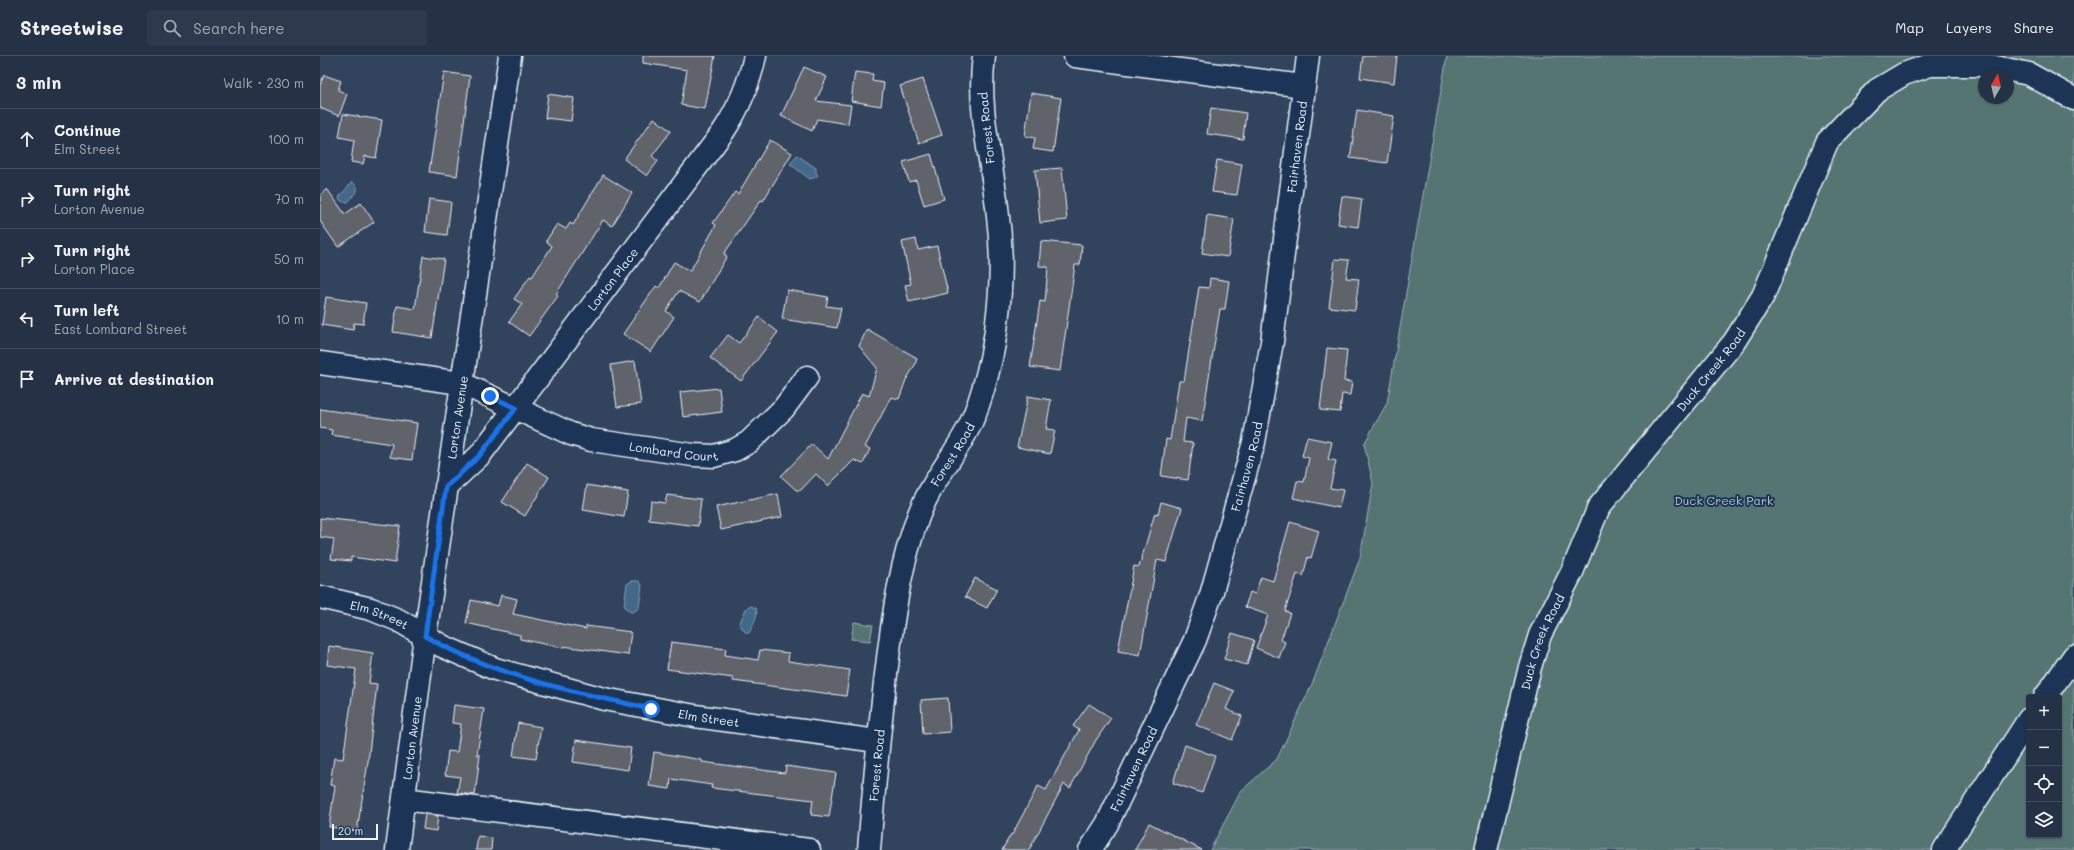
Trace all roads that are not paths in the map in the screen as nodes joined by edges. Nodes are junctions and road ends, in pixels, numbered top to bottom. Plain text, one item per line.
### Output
1 (510, 56) edge
2 (755, 56) edge
3 (984, 56) edge
4 (1075, 56) edge
5 (1308, 56) edge
6 (1303, 86) junction
7 (2074, 99) edge
8 (320, 363) edge
9 (807, 377) dead end
10 (461, 383) junction
11 (516, 408) junction
12 (446, 487) junction
13 (320, 597) edge
14 (425, 636) junction
15 (2074, 656) edge
16 (2047, 694) edge
17 (2026, 724) edge
18 (877, 741) junction
19 (404, 799) junction
20 (398, 850) edge
21 (809, 850) edge
22 (869, 850) edge
23 (1090, 850) edge
24 (1486, 850) edge
25 (1944, 850) edge

1 - 10 street, Lorton Avenue
2 - 11 street, Lorton Place
3 - 18 street, Forest Road
4 - 6 street
5 - 6 street, Fairhaven Road
6 - 23 street, Fairhaven Road
7 - 24 street, Duck Creek Road
8 - 10 street, Lombard Court
9 - 11 street, Lombard Court
10 - 11 street, Lombard Court
10 - 12 street, Lorton Avenue
11 - 12 street, Lorton Place
12 - 14 street, Lorton Avenue
13 - 14 street, Elm Street
14 - 18 street, Elm Street
14 - 19 street, Lorton Avenue
15 - 16 street
17 - 25 street
18 - 22 street, Forest Road
19 - 20 street, Lorton Avenue
19 - 21 street

